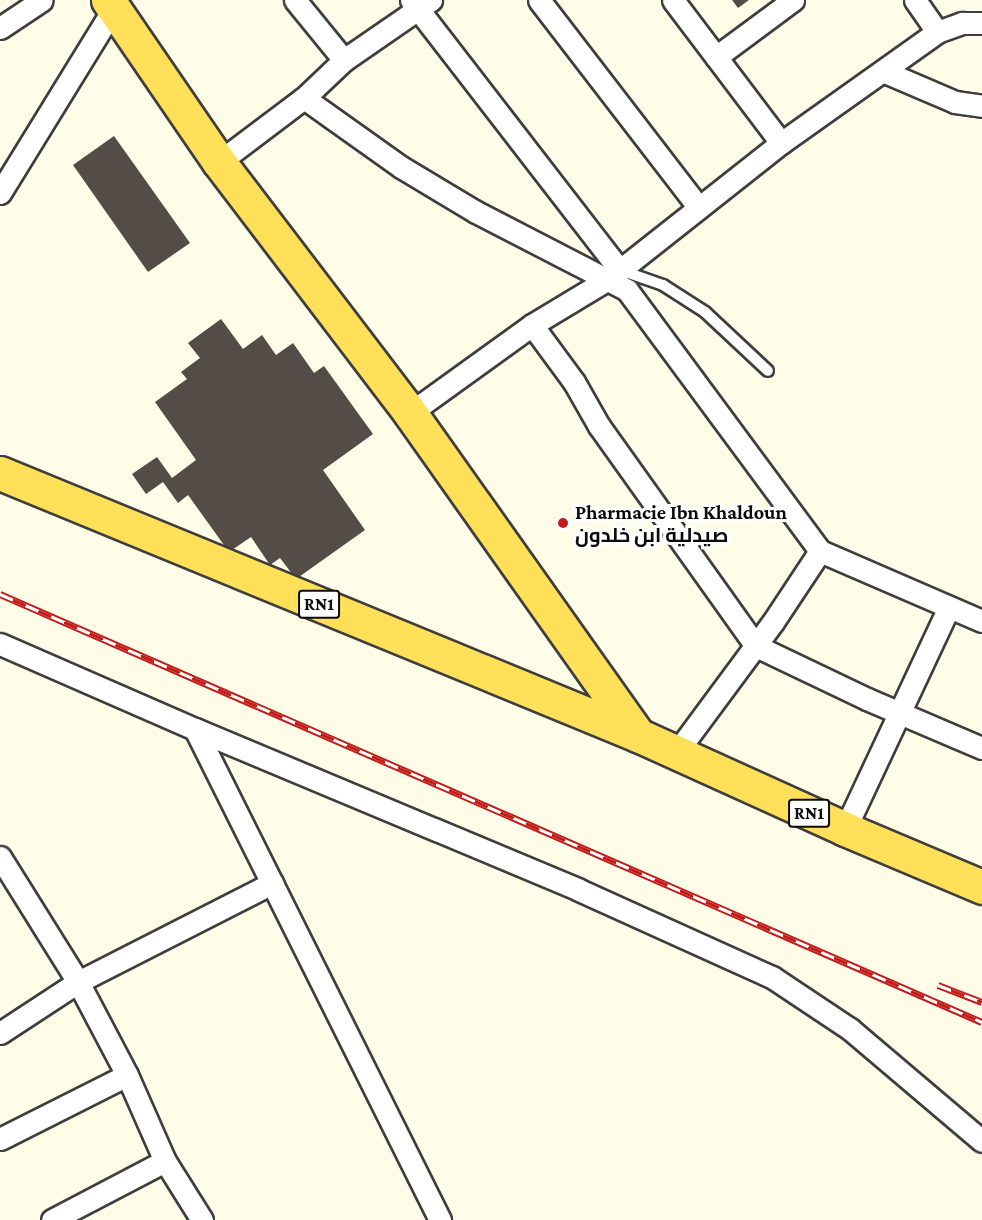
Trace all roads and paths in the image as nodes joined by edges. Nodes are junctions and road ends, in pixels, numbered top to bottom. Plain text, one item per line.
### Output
1 (42, 0) edge
2 (295, 0) edge
3 (538, 0) edge
4 (673, 0) edge
5 (793, 0) edge
6 (915, 0) edge
7 (421, 3) edge
8 (111, 4) edge
9 (982, 23) edge
10 (0, 28) edge
11 (937, 32) junction
12 (716, 57) junction
13 (344, 60) junction
14 (885, 72) junction
15 (304, 98) junction
16 (982, 106) edge
17 (781, 144) junction
18 (219, 162) junction
19 (0, 193) edge
20 (699, 208) junction
21 (615, 274) junction
22 (532, 325) junction
23 (768, 371) dead end
24 (410, 413) junction
25 (0, 473) edge
26 (820, 551) junction
27 (949, 607) junction
28 (982, 621) edge
29 (0, 644) edge
30 (756, 646) junction
31 (898, 712) junction
32 (195, 729) junction
33 (638, 735) junction
34 (982, 748) edge
35 (676, 753) junction
36 (845, 830) junction
37 (0, 857) edge
38 (272, 883) junction
39 (982, 887) edge
40 (78, 982) junction
41 (0, 1033) edge
42 (127, 1075) junction
43 (0, 1139) edge
44 (982, 1141) edge
45 (165, 1161) junction
46 (52, 1220) edge
47 (202, 1220) edge
48 (441, 1220) edge

1 - 10 street
2 - 13 street
3 - 20 street
4 - 12 street
5 - 12 street
6 - 11 street
7 - 13 street
7 - 21 street
8 - 18 main road
8 - 19 street
9 - 11 street
11 - 14 street
12 - 17 street
13 - 15 street
14 - 16 street
14 - 17 street
15 - 18 street
15 - 21 street
17 - 20 street
18 - 24 main road
20 - 21 street
21 - 22 street
21 - 23 lane
21 - 26 street
22 - 24 street
22 - 30 street
24 - 33 main road
25 - 33 main road, RN1
26 - 27 street
26 - 30 street
27 - 28 street
27 - 31 street
29 - 32 street
30 - 31 street
30 - 35 street
31 - 34 street
31 - 36 street
32 - 38 street
32 - 44 street
33 - 35 main road, RN1
35 - 36 main road, RN1
36 - 39 main road, RN1
37 - 40 street
38 - 40 street
38 - 48 street
40 - 41 street
40 - 42 street
42 - 43 street
42 - 45 street
45 - 46 street
45 - 47 street

